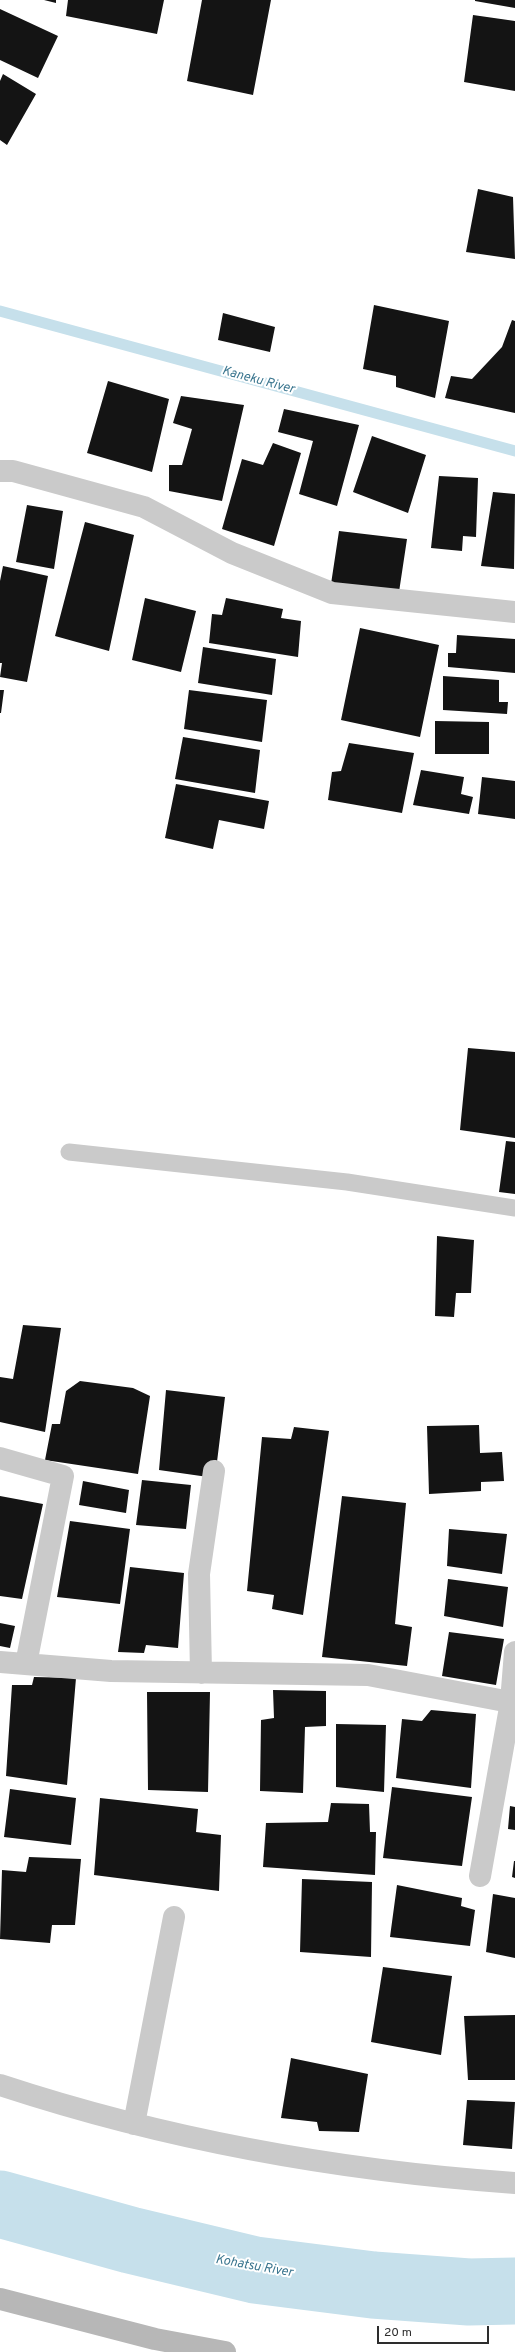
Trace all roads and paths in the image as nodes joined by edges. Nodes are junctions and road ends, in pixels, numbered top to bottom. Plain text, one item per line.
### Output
1 (0, 471) edge
2 (515, 612) edge
3 (69, 1152) dead end
4 (515, 1208) edge
5 (0, 1458) edge
6 (214, 1471) dead end
7 (515, 1652) edge
8 (0, 1662) edge
9 (26, 1664) junction
10 (201, 1673) junction
11 (513, 1702) edge
12 (480, 1876) dead end
13 (174, 1917) dead end
14 (0, 2085) edge
15 (134, 2124) junction
16 (515, 2183) edge
17 (0, 2300) edge
18 (225, 2352) edge

1 - 2 street
3 - 4 lane
5 - 9 street
6 - 10 street
7 - 11 street
8 - 9 street
9 - 10 street
10 - 11 street
11 - 12 street
13 - 15 street
14 - 15 street
15 - 16 street
17 - 18 street

